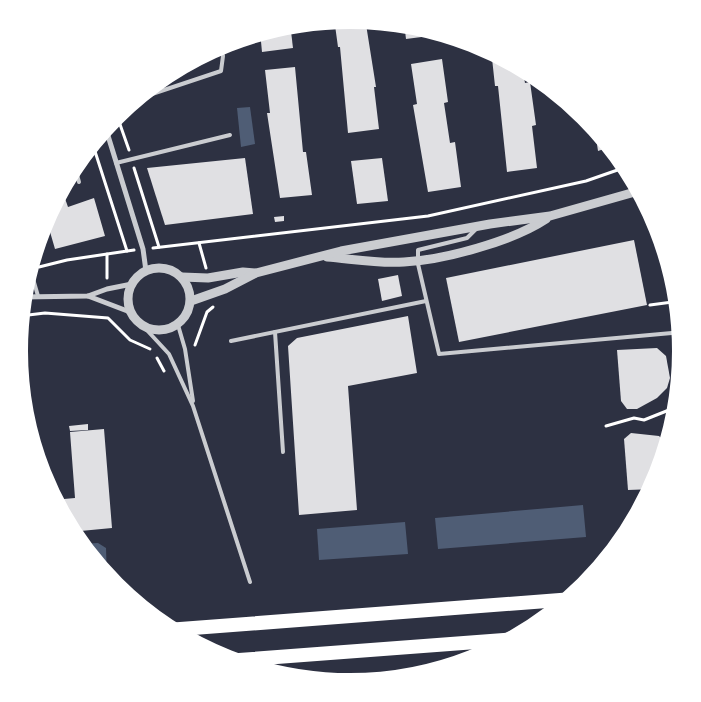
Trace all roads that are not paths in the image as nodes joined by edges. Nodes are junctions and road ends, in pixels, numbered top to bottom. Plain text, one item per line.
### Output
1 (222, 52) edge
2 (150, 95) edge
3 (107, 134) edge
4 (230, 135) dead end
5 (116, 163) junction
6 (77, 175) edge
7 (79, 182) dead end
8 (634, 192) edge
9 (550, 216) junction
10 (478, 227) junction
11 (320, 257) junction
12 (418, 260) junction
13 (146, 270) junction
14 (256, 273) junction
15 (182, 277) junction
16 (33, 278) edge
17 (132, 284) junction
18 (38, 296) junction
19 (88, 296) junction
20 (30, 297) edge
21 (191, 301) junction
22 (426, 302) junction
23 (130, 312) junction
24 (178, 325) junction
25 (144, 327) junction
26 (275, 332) junction
27 (675, 333) edge
28 (231, 341) dead end
29 (194, 406) junction
30 (284, 452) dead end
31 (250, 582) dead end
32 (561, 599) edge
33 (181, 629) edge
34 (499, 640) edge
35 (245, 659) edge

1 - 2 lane
3 - 5 street
4 - 5 lane
5 - 13 street
6 - 7 lane
8 - 9 street
9 - 10 street
9 - 12 street
10 - 11 street
10 - 12 lane
11 - 12 street
11 - 14 street
12 - 22 lane
13 - 15 street
13 - 17 street
14 - 15 street
14 - 21 street
15 - 21 street
16 - 18 lane
17 - 19 street
17 - 23 street
18 - 19 street
18 - 20 street
19 - 23 street
21 - 24 street
22 - 26 lane
22 - 27 lane
23 - 25 street
24 - 25 street
24 - 29 lane
25 - 29 lane
26 - 28 lane
26 - 30 lane
29 - 31 lane
32 - 33 highway
34 - 35 highway

